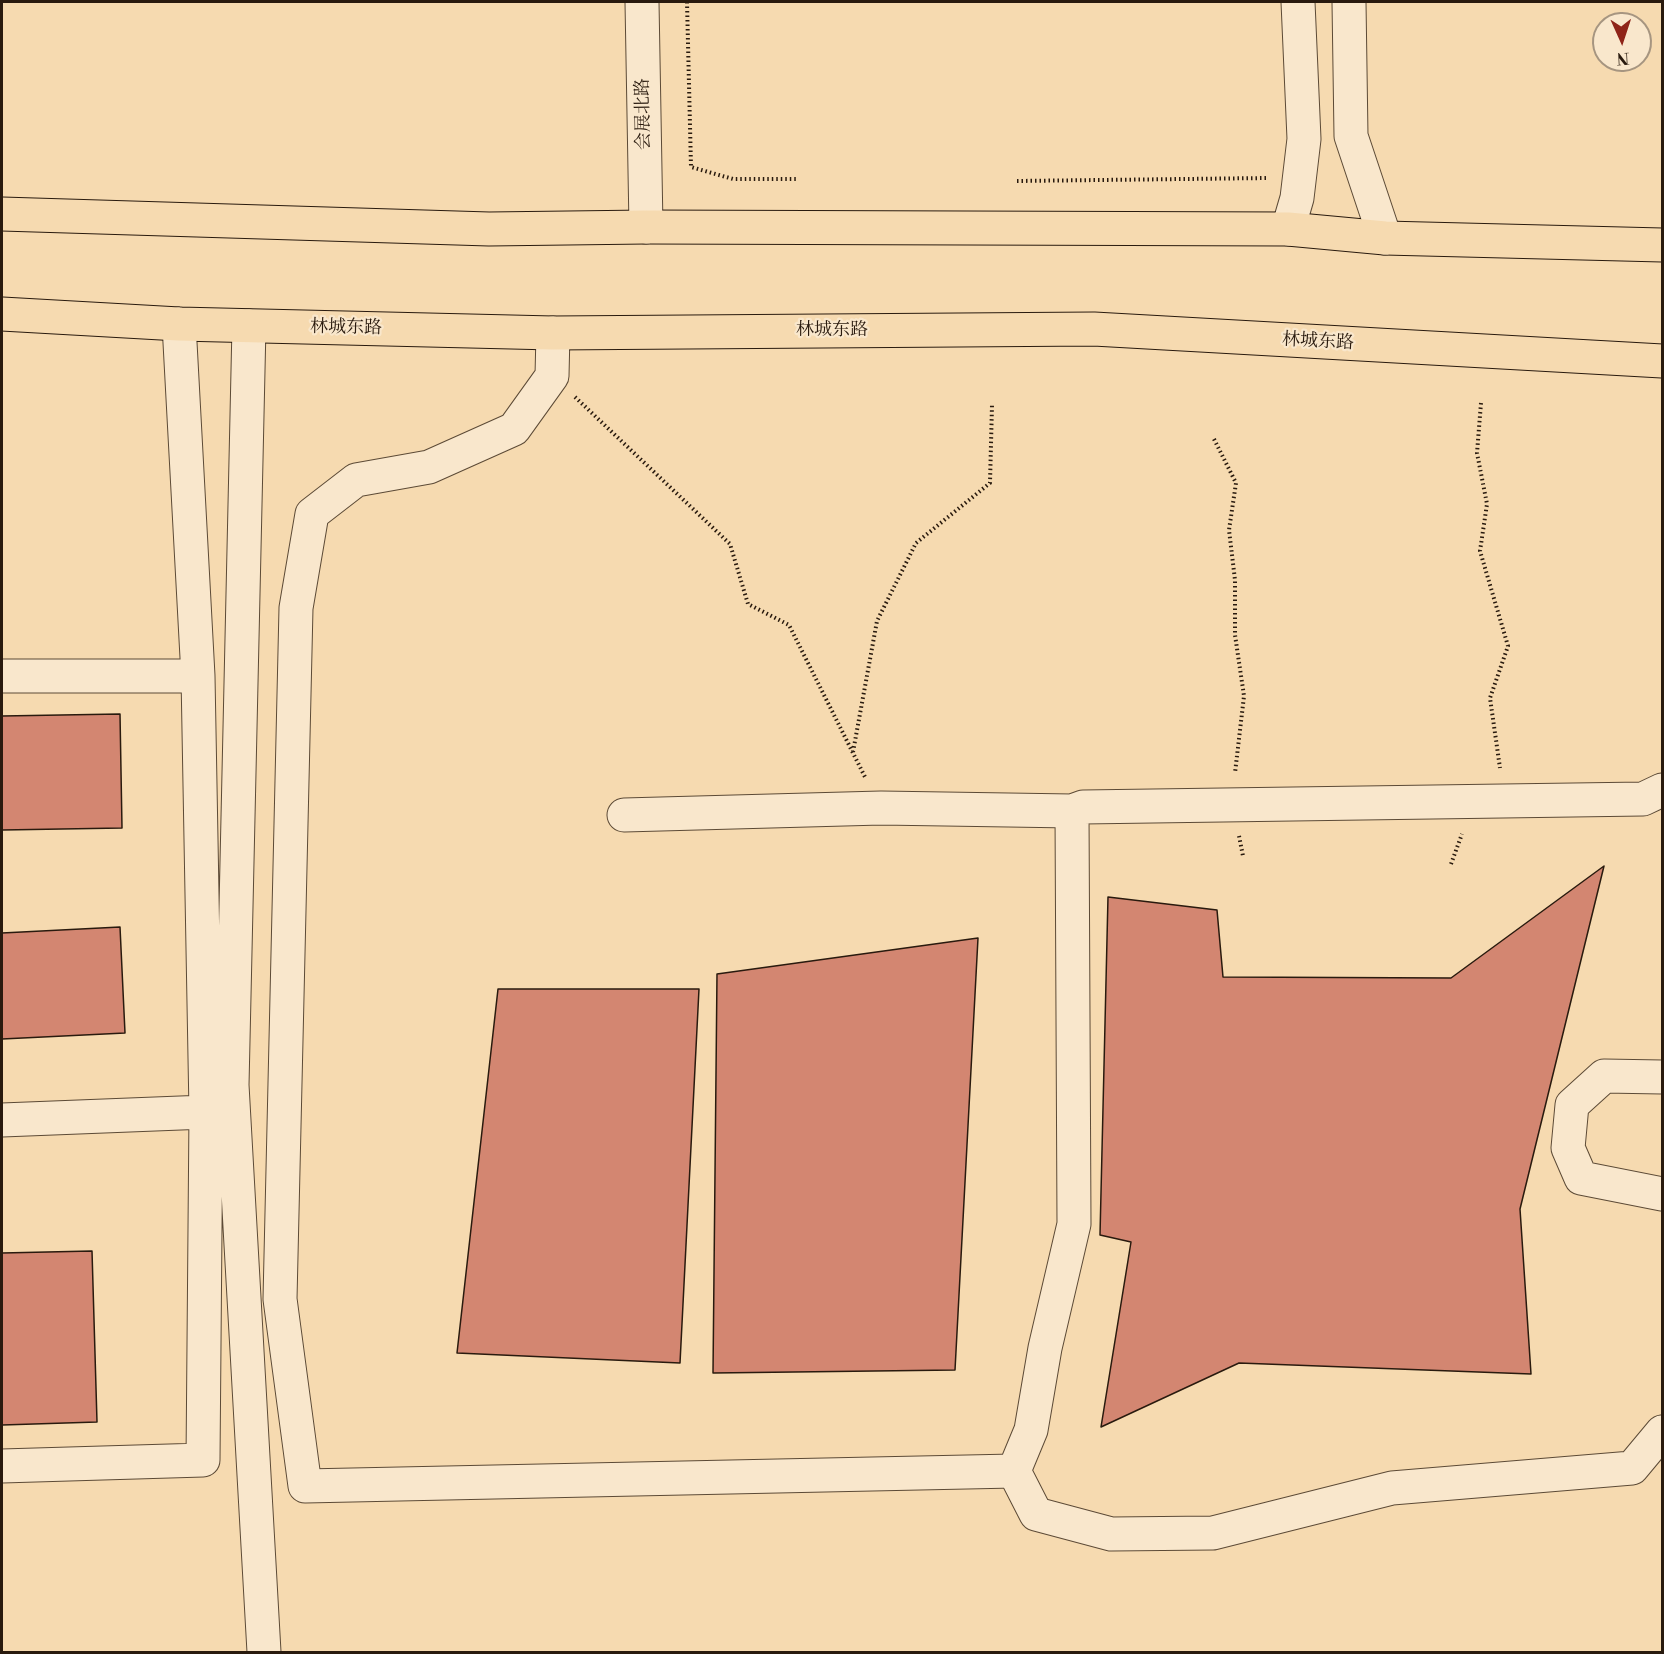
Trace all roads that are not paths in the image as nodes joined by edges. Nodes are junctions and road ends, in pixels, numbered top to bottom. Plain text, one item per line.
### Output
1 (642, 2) edge
2 (1298, 2) edge
3 (1349, 2) edge
4 (2, 214) edge
5 (646, 227) junction
6 (1288, 230) junction
7 (1385, 238) junction
8 (1662, 245) edge
9 (2, 314) edge
10 (179, 324) junction
11 (249, 326) junction
12 (553, 333) junction
13 (1662, 361) edge
14 (2, 676) edge
15 (198, 676) junction
16 (1662, 790) edge
17 (1072, 811) junction
18 (624, 815) dead end
19 (1662, 1077) edge
20 (206, 1112) junction
21 (2, 1120) edge
22 (1662, 1194) edge
23 (1662, 1432) edge
24 (2, 1466) edge
25 (1014, 1471) junction
26 (264, 1653) edge

1 - 5 street, 会展北路
2 - 6 street
3 - 7 street
4 - 5 main road
5 - 6 main road
6 - 7 main road
7 - 8 main road
9 - 10 main road, 林城东路
10 - 11 main road, 林城东路
10 - 15 street
11 - 12 main road, 林城东路
11 - 26 street
12 - 13 main road, 林城东路
12 - 25 street
14 - 15 street
15 - 20 street
16 - 17 street
17 - 18 street
17 - 25 street
19 - 22 street
20 - 21 street
20 - 24 street
23 - 25 street

